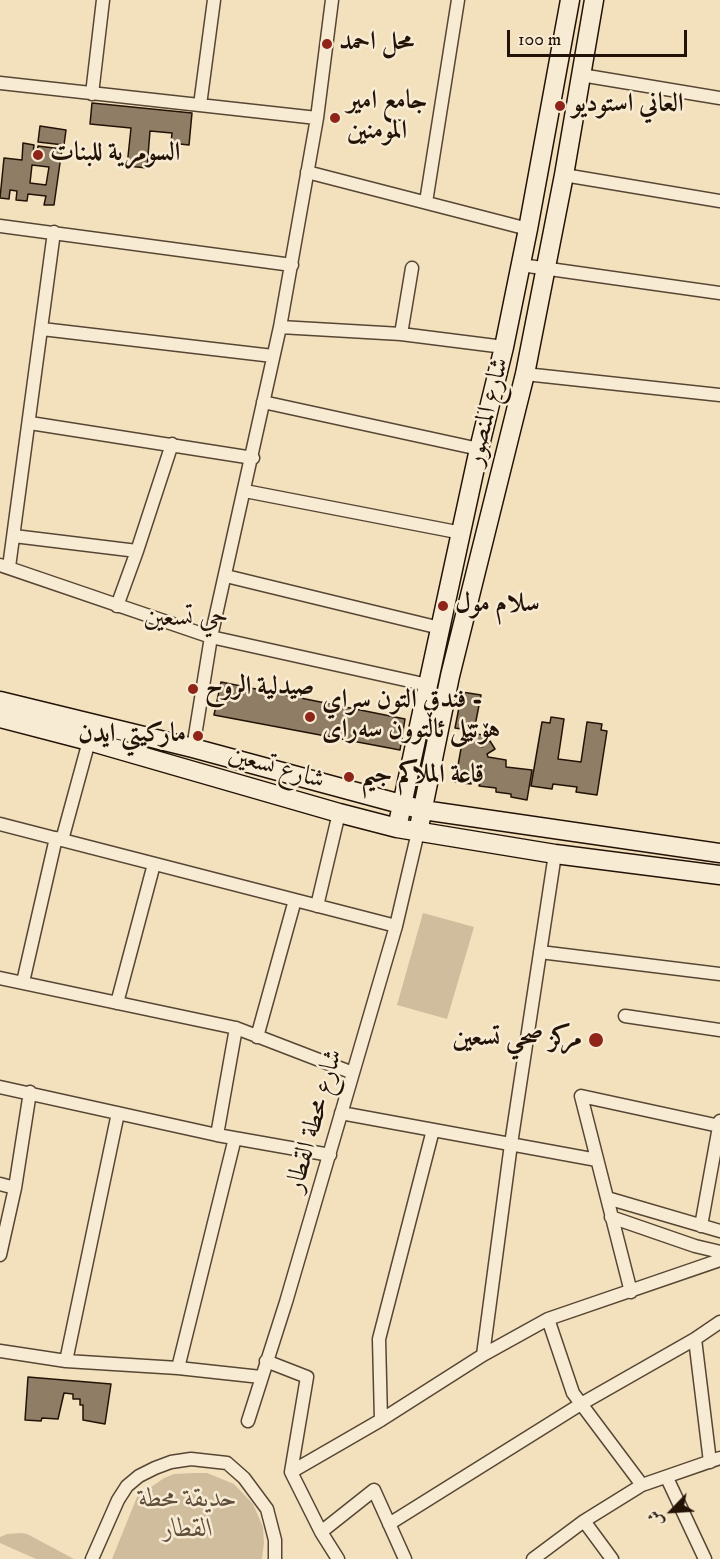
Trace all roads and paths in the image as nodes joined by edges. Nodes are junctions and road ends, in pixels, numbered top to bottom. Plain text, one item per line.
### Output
1 (104, 0) edge
2 (214, 0) edge
3 (333, 0) edge
4 (457, 0) edge
5 (570, 0) edge
6 (594, 0) edge
7 (580, 75) junction
8 (0, 83) edge
9 (92, 94) junction
10 (720, 98) edge
11 (200, 105) junction
12 (317, 118) junction
13 (307, 172) junction
14 (564, 175) junction
15 (720, 201) edge
16 (426, 202) junction
17 (0, 226) edge
18 (528, 230) junction
19 (54, 232) junction
20 (521, 265) junction
21 (292, 266) junction
22 (412, 268) dead end
23 (546, 270) junction
24 (720, 293) edge
25 (280, 327) junction
26 (42, 329) junction
27 (401, 333) junction
28 (504, 347) junction
29 (273, 356) junction
30 (525, 374) junction
31 (720, 395) edge
32 (263, 402) junction
33 (30, 423) junction
34 (172, 444) junction
35 (479, 449) junction
36 (253, 458) junction
37 (245, 491) junction
38 (462, 533) junction
39 (14, 536) junction
40 (137, 552) junction
41 (5, 566) edge
42 (226, 576) junction
43 (117, 606) junction
44 (440, 628) junction
45 (211, 637) junction
46 (428, 685) junction
47 (0, 701) edge
48 (0, 718) edge
49 (89, 741) junction
50 (193, 748) junction
51 (401, 806) junction
52 (423, 810) junction
53 (339, 813) junction
54 (0, 824) edge
55 (397, 828) junction
56 (418, 832) junction
57 (58, 839) junction
58 (555, 854) junction
59 (720, 854) edge
60 (154, 864) junction
61 (720, 875) edge
62 (295, 900) junction
63 (317, 906) junction
64 (396, 926) junction
65 (540, 952) junction
66 (720, 974) edge
67 (0, 978) edge
68 (23, 982) junction
69 (117, 1003) junction
70 (625, 1016) dead end
71 (236, 1028) junction
72 (720, 1030) edge
73 (257, 1037) junction
74 (353, 1073) junction
75 (0, 1087) edge
76 (30, 1092) junction
77 (118, 1113) junction
78 (341, 1113) junction
79 (719, 1124) edge
80 (434, 1130) junction
81 (217, 1135) junction
82 (235, 1138) junction
83 (511, 1144) junction
84 (330, 1155) junction
85 (597, 1160) junction
86 (0, 1184) edge
87 (15, 1188) junction
88 (607, 1198) junction
89 (611, 1217) junction
90 (701, 1226) junction
91 (720, 1231) edge
92 (720, 1252) edge
93 (0, 1255) edge
94 (720, 1260) edge
95 (631, 1292) junction
96 (548, 1318) junction
97 (720, 1322) edge
98 (695, 1339) junction
99 (0, 1351) edge
100 (483, 1355) junction
101 (66, 1360) junction
102 (266, 1361) junction
103 (178, 1368) junction
104 (261, 1377) junction
105 (581, 1404) junction
106 (381, 1420) junction
107 (248, 1421) dead end
108 (715, 1460) edge
109 (291, 1472) junction
110 (668, 1478) junction
111 (642, 1485) junction
112 (584, 1521) junction
113 (389, 1524) junction
114 (321, 1532) junction
115 (92, 1559) edge
116 (275, 1559) edge
117 (338, 1559) edge
118 (405, 1559) edge
119 (533, 1559) edge
120 (612, 1559) edge
121 (705, 1559) edge

1 - 9 street
2 - 11 street
3 - 12 street
4 - 16 street
5 - 18 street, شارع المنصور
6 - 7 street, شارع المنصور
7 - 10 street
7 - 14 street, شارع المنصور
8 - 9 street
9 - 11 street
11 - 12 street
12 - 13 street
13 - 16 street
13 - 21 street
14 - 15 street
14 - 23 street, شارع المنصور
16 - 18 street
17 - 19 street
18 - 20 street, شارع المنصور
19 - 21 street
19 - 26 street
20 - 23 street
20 - 28 street, شارع المنصور
21 - 25 street
22 - 27 street
23 - 24 street
23 - 30 street, شارع المنصور
25 - 27 street
25 - 29 street
26 - 29 street
26 - 33 street
27 - 28 street
28 - 35 street, شارع المنصور
29 - 32 street
30 - 31 street
30 - 52 street, شارع المنصور
32 - 35 street
32 - 36 street
33 - 34 street
33 - 39 street
34 - 36 street
34 - 40 street
35 - 38 street, شارع المنصور
36 - 37 street
37 - 38 street
37 - 42 street
38 - 44 street, شارع المنصور
39 - 40 street
39 - 41 street
40 - 43 street
41 - 43 street
42 - 44 street
42 - 45 street
43 - 45 street
44 - 46 street, شارع المنصور
45 - 46 street
45 - 50 street
46 - 51 street, شارع المنصور
47 - 50 street, شارع تسعين
48 - 49 street, شارع تسعين
49 - 53 street, شارع تسعين
49 - 57 street
50 - 51 street, شارع تسعين
51 - 52 street, شارع تسعين
51 - 55 street, شارع المنصور
52 - 56 street, شارع المنصور
52 - 59 street, شارع تسعين
53 - 55 street, شارع تسعين
53 - 63 street
54 - 57 street
55 - 56 street, شارع تسعين
56 - 58 street, شارع تسعين
56 - 64 street, شارع محطة القطار
57 - 60 street
57 - 68 street
58 - 61 street, شارع تسعين
58 - 65 street
60 - 62 street
60 - 69 street
62 - 63 street
62 - 73 street
63 - 64 street
64 - 74 street, شارع محطة القطار
65 - 66 street
65 - 83 street
67 - 68 street
68 - 69 street
69 - 71 street
70 - 72 street
71 - 73 street
71 - 81 street
73 - 74 street
74 - 78 street, شارع محطة القطار
75 - 76 street
76 - 77 street
76 - 87 street
77 - 81 street
77 - 101 street
78 - 80 street
78 - 84 street, شارع محطة القطار
79 - 85 street
79 - 90 street
80 - 83 street
80 - 106 street
81 - 82 street
82 - 84 street
82 - 103 street
83 - 85 street
83 - 100 street
84 - 102 street, شارع محطة القطار
85 - 88 street
86 - 87 street
87 - 93 street
88 - 89 street
88 - 90 street
89 - 92 street
89 - 95 street
90 - 91 street
94 - 95 street
95 - 96 street
96 - 100 street
96 - 105 street
97 - 98 street
98 - 105 street
98 - 108 street
99 - 101 street
100 - 106 street
101 - 103 street
102 - 104 street, شارع محطة القطار
102 - 109 street
103 - 104 street
104 - 107 street, شارع محطة القطار
105 - 111 street
105 - 113 street
106 - 109 street
108 - 110 street
109 - 114 street
110 - 111 street
110 - 121 street
111 - 112 street
112 - 119 street
112 - 120 street
113 - 114 street
113 - 118 street
114 - 117 street
115 - 116 street

